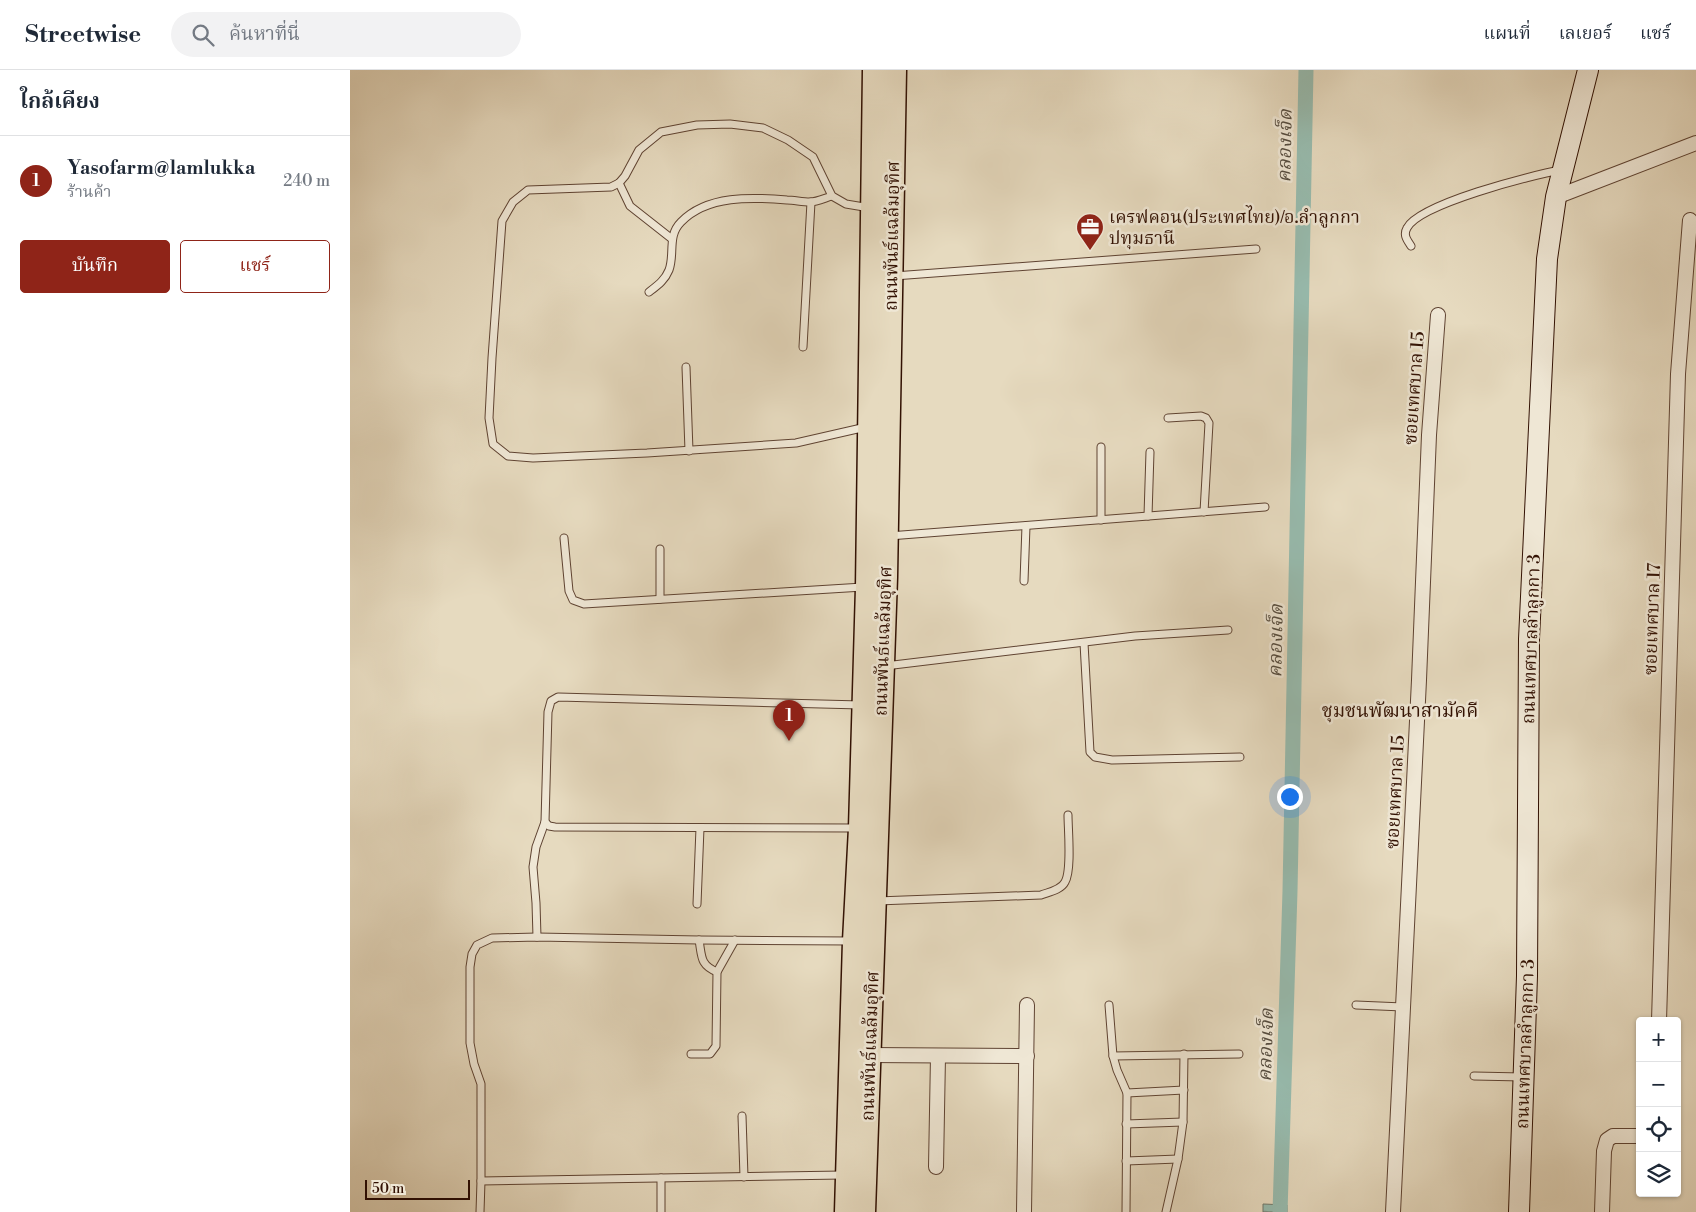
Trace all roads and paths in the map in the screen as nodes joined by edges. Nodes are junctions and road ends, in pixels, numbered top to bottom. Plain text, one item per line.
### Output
1 (874, 70) edge
2 (1588, 70) edge
3 (897, 72) edge
4 (1696, 143) edge
5 (1563, 169) junction
6 (619, 183) junction
7 (832, 196) junction
8 (1556, 197) junction
9 (811, 202) junction
10 (872, 208) junction
11 (1690, 220) dead end
12 (672, 240) junction
13 (1410, 246) dead end
14 (1256, 249) dead end
15 (891, 276) junction
16 (649, 292) dead end
17 (1438, 315) dead end
18 (803, 347) dead end
19 (686, 367) dead end
20 (1168, 418) dead end
21 (869, 426) junction
22 (1101, 447) dead end
23 (689, 451) junction
24 (1150, 452) dead end
25 (1265, 507) dead end
26 (1204, 512) junction
27 (1148, 516) junction
28 (1101, 520) junction
29 (1026, 526) junction
30 (886, 536) junction
31 (564, 538) dead end
32 (660, 550) dead end
33 (1024, 581) dead end
34 (867, 587) junction
35 (660, 599) junction
36 (1228, 630) dead end
37 (1084, 643) junction
38 (882, 666) junction
39 (864, 705) junction
40 (1240, 757) dead end
41 (1068, 815) dead end
42 (545, 822) junction
43 (700, 828) junction
44 (860, 828) junction
45 (874, 901) junction
46 (697, 904) dead end
47 (537, 937) junction
48 (699, 940) junction
49 (735, 940) junction
50 (854, 940) junction
51 (717, 972) junction
52 (1028, 1004) dead end
53 (1356, 1004) dead end
54 (1109, 1006) dead end
55 (1403, 1007) junction
56 (1659, 1017) edge
57 (691, 1054) dead end
58 (1184, 1054) junction
59 (1239, 1054) dead end
60 (870, 1055) junction
61 (938, 1056) junction
62 (1026, 1056) junction
63 (1113, 1056) junction
64 (1474, 1076) dead end
65 (1524, 1077) junction
66 (1184, 1090) junction
67 (1127, 1093) junction
68 (742, 1116) dead end
69 (1183, 1122) junction
70 (1126, 1124) junction
71 (1636, 1136) edge
72 (1178, 1159) junction
73 (1126, 1161) junction
74 (936, 1168) dead end
75 (848, 1175) junction
76 (744, 1177) junction
77 (660, 1178) junction
78 (481, 1181) junction
79 (480, 1212) edge
80 (661, 1212) edge
81 (846, 1212) edge
82 (864, 1212) edge
83 (1024, 1212) edge
84 (1126, 1212) edge
85 (1166, 1212) edge
86 (1393, 1212) edge
87 (1520, 1212) edge
88 (1602, 1212) edge

1 - 10 main road, ถนนพันธ์แฉล้มอุทิศ
2 - 5 street, ถนนเทศบาลลำลูกกา 3
3 - 15 main road, ถนนพันธ์แฉล้มอุทิศ
4 - 8 street
5 - 8 street, ถนนเทศบาลลำลูกกา 3
5 - 13 lane
6 - 7 lane
6 - 12 lane
6 - 23 lane
7 - 9 lane
7 - 10 lane
8 - 65 street, ถนนเทศบาลลำลูกกา 3
9 - 12 lane
9 - 18 lane
10 - 21 main road, ถนนพันธ์แฉล้มอุทิศ
11 - 56 street, ซอยเทศบาล 17
12 - 16 lane
14 - 15 lane
15 - 30 main road, ถนนพันธ์แฉล้มอุทิศ
17 - 55 street, ซอยเทศบาล 15
19 - 23 lane
20 - 26 lane
21 - 23 lane
21 - 34 main road, ถนนพันธ์แฉล้มอุทิศ
22 - 28 lane
24 - 27 lane
25 - 26 lane
26 - 27 lane
27 - 28 lane
28 - 29 lane
29 - 30 lane
29 - 33 lane
30 - 38 main road, ถนนพันธ์แฉล้มอุทิศ
31 - 35 lane
32 - 35 lane
34 - 35 lane
34 - 39 main road, ถนนพันธ์แฉล้มอุทิศ
36 - 37 lane
37 - 38 lane
37 - 40 lane
38 - 45 main road, ถนนพันธ์แฉล้มอุทิศ
39 - 42 lane
39 - 44 main road, ถนนพันธ์แฉล้มอุทิศ
41 - 45 lane
42 - 43 lane
42 - 47 lane
43 - 44 lane
43 - 46 lane
44 - 50 main road, ถนนพันธ์แฉล้มอุทิศ
45 - 60 main road, ถนนพันธ์แฉล้มอุทิศ
47 - 48 lane
47 - 78 lane
48 - 49 lane
48 - 51 lane
49 - 50 lane
49 - 51 lane
50 - 75 main road, ถนนพันธ์แฉล้มอุทิศ
51 - 57 lane
52 - 62 street
53 - 55 lane
54 - 63 lane
55 - 86 street, ซอยเทศบาล 15
58 - 59 lane
58 - 63 lane
58 - 66 lane
60 - 61 street
60 - 82 main road, ถนนพันธ์แฉล้มอุทิศ
61 - 62 street
61 - 74 street
62 - 83 street
63 - 67 lane
64 - 65 lane
65 - 87 street, ถนนเทศบาลลำลูกกา 3
66 - 67 lane
66 - 69 lane
67 - 70 lane
68 - 76 lane
69 - 70 lane
69 - 72 lane
70 - 73 lane
71 - 88 street
72 - 73 lane
72 - 85 lane
73 - 84 lane
75 - 76 lane
75 - 81 main road, ถนนพันธ์แฉล้มอุทิศ
76 - 77 lane
77 - 78 lane
77 - 80 lane
78 - 79 lane

